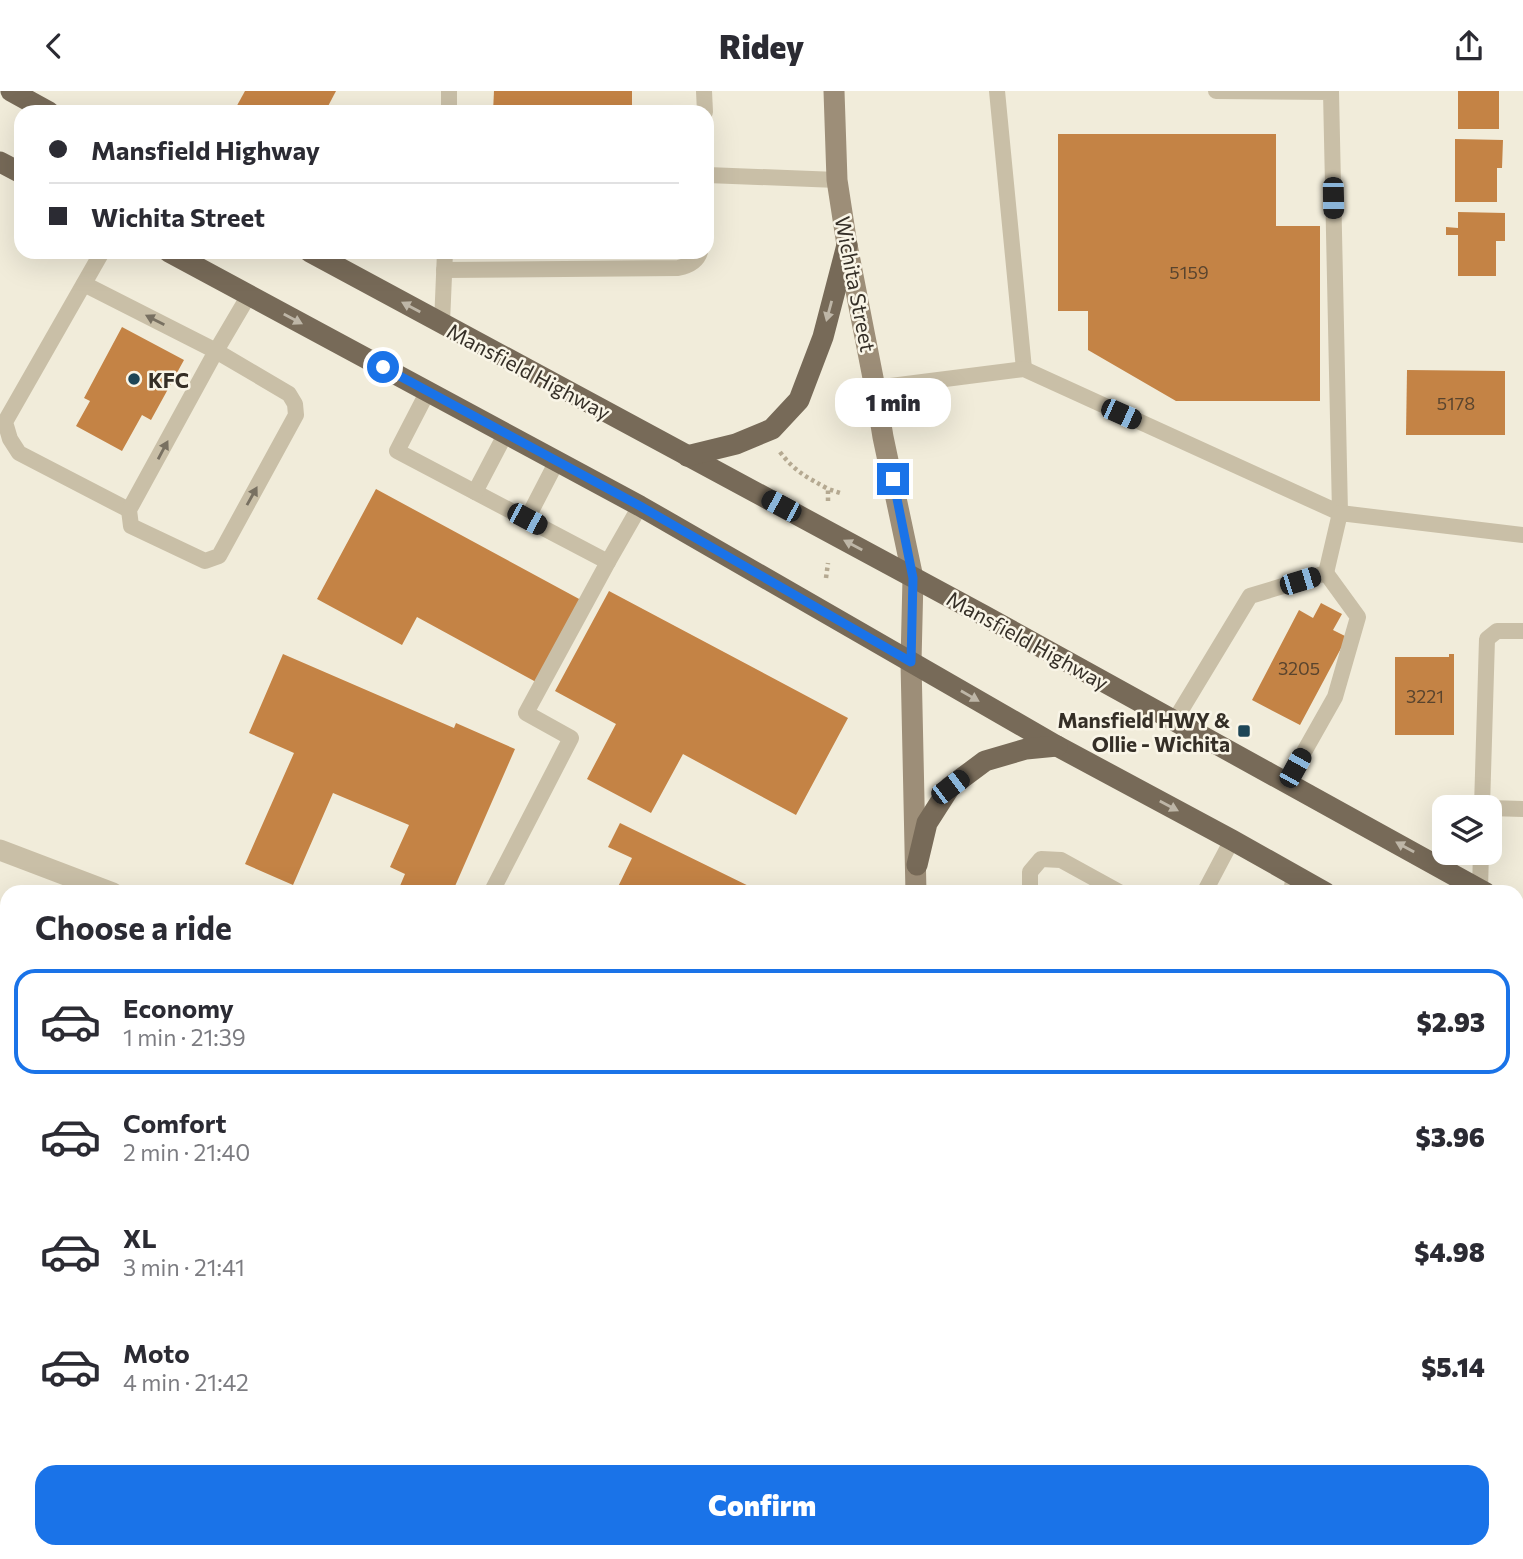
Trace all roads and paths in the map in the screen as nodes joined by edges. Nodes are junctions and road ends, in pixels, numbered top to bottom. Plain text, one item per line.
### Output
1 (11, 91) edge
2 (834, 91) edge
3 (997, 91) edge
4 (1216, 91) edge
5 (37, 105) edge
6 (714, 175) edge
7 (837, 180) junction
8 (847, 245) junction
9 (98, 259) edge
10 (182, 259) edge
11 (323, 259) edge
12 (445, 259) edge
13 (696, 259) edge
14 (444, 270) junction
15 (84, 284) junction
16 (248, 295) junction
17 (442, 323) junction
18 (216, 351) junction
19 (1024, 369) junction
20 (875, 388) junction
21 (428, 391) junction
22 (506, 433) junction
23 (776, 445) dead end
24 (687, 456) junction
25 (557, 461) junction
26 (828, 489) junction
27 (475, 492) junction
28 (843, 494) dead end
29 (640, 506) junction
30 (828, 506) dead end
31 (129, 510) junction
32 (1340, 513) junction
33 (527, 519) junction
34 (1523, 535) edge
35 (608, 562) junction
36 (828, 563) dead end
37 (1326, 573) junction
38 (826, 578) dead end
39 (913, 578) junction
40 (1523, 631) edge
41 (911, 662) junction
42 (1175, 720) junction
43 (1057, 746) junction
44 (1287, 782) junction
45 (1482, 795) edge
46 (1502, 808) edge
47 (1523, 809) edge
48 (1232, 840) junction
49 (0, 850) edge
50 (917, 865) junction
51 (1482, 865) edge
52 (1292, 883) edge
53 (92, 885) edge
54 (495, 885) edge
55 (916, 885) edge
56 (1030, 885) edge
57 (1106, 885) edge
58 (1208, 885) edge
59 (1472, 885) edge
60 (1483, 885) edge

1 - 5 main road
2 - 7 main road, Wichita Street
3 - 19 lane
4 - 32 lane
6 - 7 lane
7 - 8 main road, Wichita Street
8 - 20 main road, Wichita Street
8 -> 24 main road
9 - 15 lane
10 - 16 main road
17 -> 11 main road, Mansfield Highway
12 - 14 lane
13 - 14 lane
14 - 17 lane
18 -> 15 lane
15 - 31 lane
16 - 18 lane
16 -> 21 main road
17 - 24 main road, Mansfield Highway
31 -> 18 lane
31 -> 18 lane
19 - 20 lane
19 - 32 lane
20 - 39 main road, Wichita Street
21 - 22 main road
21 - 27 lane
22 - 25 main road
22 - 27 lane
23 - 26 path
39 -> 24 main road, Mansfield Highway
25 - 29 main road
25 - 33 lane
26 - 28 path
26 - 30 path
27 - 33 lane
29 - 35 lane
29 - 41 main road
32 - 34 lane
32 - 37 lane
33 - 35 lane
35 - 54 lane
36 - 38 path
37 - 42 lane
37 - 44 lane
39 - 41 main road, Wichita Street
39 - 42 main road, Mansfield Highway
40 - 45 lane
41 -> 43 main road
41 - 50 main road, Wichita Street
42 - 44 main road, Mansfield Highway
43 -> 48 main road
43 - 50 main road
59 -> 44 main road, Mansfield Highway
46 - 47 lane
48 - 52 main road
48 - 58 lane
49 - 53 street
50 - 55 main road, Wichita Street
51 - 60 lane
56 - 57 lane

